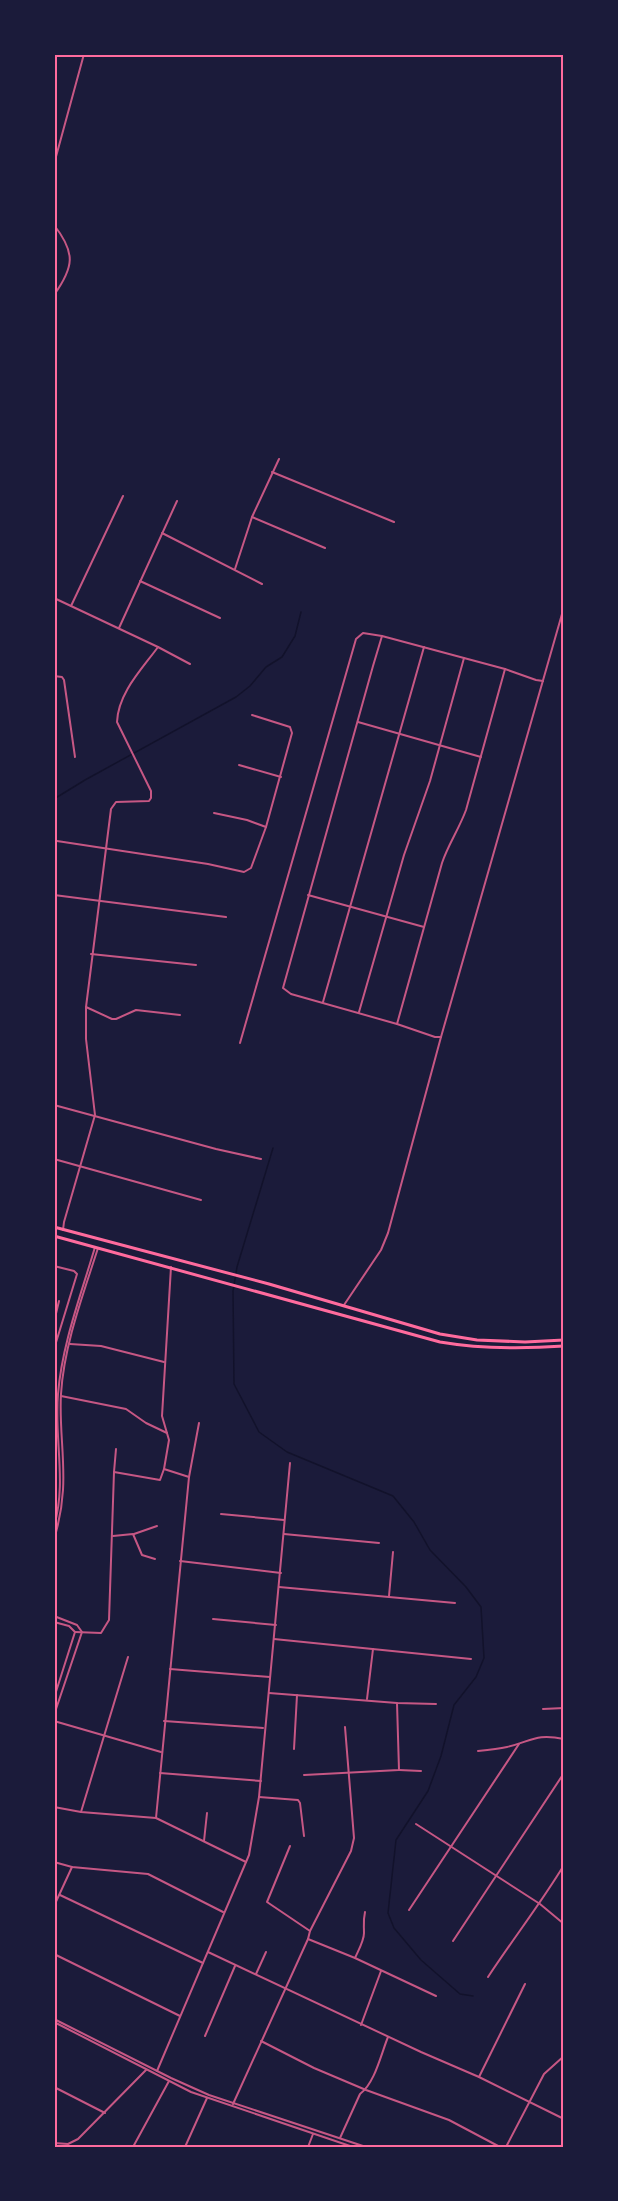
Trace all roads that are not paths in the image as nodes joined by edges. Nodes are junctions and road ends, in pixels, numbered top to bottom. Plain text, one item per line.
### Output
1 (84, 54) edge
2 (55, 155) edge
3 (54, 164) edge
4 (54, 225) edge
5 (54, 295) edge
6 (279, 459) dead end
7 (272, 472) junction
8 (123, 496) dead end
9 (177, 501) dead end
10 (252, 517) junction
11 (394, 522) dead end
12 (162, 533) junction
13 (324, 548) dead end
14 (235, 569) junction
15 (140, 581) junction
16 (262, 584) dead end
17 (54, 598) edge
18 (71, 606) junction
19 (564, 607) edge
20 (220, 618) dead end
21 (119, 628) junction
22 (382, 636) junction
23 (158, 647) junction
24 (424, 647) junction
25 (464, 658) junction
26 (190, 664) dead end
27 (505, 669) junction
28 (54, 676) edge
29 (543, 681) junction
30 (252, 715) dead end
31 (358, 722) junction
32 (399, 734) junction
33 (440, 746) junction
34 (75, 757) dead end
35 (481, 758) junction
36 (239, 765) dead end
37 (281, 777) junction
38 (214, 813) dead end
39 (266, 827) junction
40 (57, 842) dead end
41 (106, 849) junction
42 (54, 895) edge
43 (308, 895) junction
44 (99, 901) junction
45 (351, 907) junction
46 (226, 917) dead end
47 (387, 917) junction
48 (424, 927) junction
49 (91, 954) junction
50 (196, 965) dead end
51 (323, 1002) junction
52 (86, 1007) junction
53 (359, 1013) junction
54 (180, 1015) dead end
55 (397, 1024) junction
56 (441, 1036) junction
57 (240, 1043) dead end
58 (54, 1105) edge
59 (95, 1115) junction
60 (54, 1159) edge
61 (261, 1159) dead end
62 (80, 1165) junction
63 (201, 1200) dead end
64 (54, 1227) edge
65 (63, 1230) junction
66 (54, 1236) edge
67 (97, 1247) junction
68 (54, 1266) edge
69 (171, 1267) junction
70 (59, 1301) dead end
71 (343, 1305) junction
72 (54, 1322) edge
73 (54, 1329) edge
74 (59, 1331) junction
75 (564, 1340) edge
76 (70, 1344) junction
77 (564, 1346) edge
78 (54, 1349) edge
79 (165, 1362) junction
80 (61, 1396) junction
81 (199, 1423) dead end
82 (168, 1433) junction
83 (116, 1449) dead end
84 (290, 1463) dead end
85 (164, 1469) junction
86 (114, 1472) junction
87 (189, 1477) junction
88 (221, 1514) dead end
89 (284, 1520) junction
90 (54, 1526) edge
91 (156, 1526) dead end
92 (133, 1534) junction
93 (284, 1534) junction
94 (113, 1536) junction
95 (54, 1539) edge
96 (379, 1543) dead end
97 (393, 1552) dead end
98 (154, 1559) dead end
99 (180, 1561) junction
100 (281, 1573) junction
101 (279, 1587) junction
102 (389, 1596) junction
103 (455, 1603) dead end
104 (54, 1616) edge
105 (213, 1619) dead end
106 (54, 1622) edge
107 (276, 1625) junction
108 (75, 1632) junction
109 (82, 1632) junction
110 (274, 1639) junction
111 (373, 1649) junction
112 (128, 1657) dead end
113 (471, 1659) dead end
114 (170, 1669) junction
115 (270, 1677) junction
116 (269, 1693) junction
117 (297, 1695) junction
118 (54, 1698) edge
119 (367, 1701) junction
120 (397, 1703) junction
121 (436, 1704) dead end
122 (564, 1708) edge
123 (543, 1709) dead end
124 (54, 1715) edge
125 (54, 1721) edge
126 (165, 1721) junction
127 (345, 1727) dead end
128 (265, 1729) junction
129 (103, 1737) junction
130 (564, 1739) edge
131 (519, 1744) junction
132 (294, 1749) dead end
133 (478, 1751) dead end
134 (162, 1753) junction
135 (399, 1770) junction
136 (421, 1771) dead end
137 (160, 1773) junction
138 (350, 1773) junction
139 (564, 1773) edge
140 (304, 1775) dead end
141 (261, 1781) junction
142 (259, 1797) junction
143 (54, 1807) edge
144 (81, 1812) junction
145 (207, 1814) dead end
146 (156, 1818) junction
147 (416, 1824) dead end
148 (304, 1836) dead end
149 (204, 1841) junction
150 (451, 1845) junction
151 (290, 1846) dead end
152 (54, 1862) edge
153 (246, 1862) junction
154 (564, 1865) edge
155 (72, 1868) junction
156 (497, 1875) junction
157 (60, 1895) junction
158 (540, 1904) junction
159 (54, 1906) edge
160 (409, 1910) dead end
161 (223, 1912) junction
162 (365, 1912) dead end
163 (564, 1924) edge
164 (310, 1931) junction
165 (308, 1939) junction
166 (453, 1941) dead end
167 (208, 1952) junction
168 (267, 1952) dead end
169 (54, 1954) edge
170 (355, 1958) junction
171 (203, 1963) junction
172 (235, 1966) junction
173 (381, 1971) junction
174 (256, 1975) junction
175 (488, 1977) dead end
176 (525, 1984) dead end
177 (285, 1989) junction
178 (436, 1996) dead end
179 (180, 2016) junction
180 (54, 2020) edge
181 (361, 2025) junction
182 (205, 2036) dead end
183 (388, 2037) junction
184 (261, 2040) junction
185 (564, 2056) edge
186 (146, 2070) junction
187 (157, 2071) junction
188 (479, 2077) junction
189 (170, 2081) junction
190 (54, 2087) edge
191 (366, 2090) junction
192 (207, 2098) junction
193 (528, 2102) junction
194 (233, 2104) junction
195 (105, 2113) junction
196 (564, 2118) edge
197 (313, 2134) junction
198 (340, 2138) junction
199 (54, 2143) edge
200 (133, 2147) edge
201 (186, 2147) edge
202 (308, 2147) edge
203 (353, 2147) edge
204 (366, 2147) edge
205 (500, 2147) edge
206 (506, 2147) edge

1 - 2 street
2 - 3 street
4 - 5 street
6 - 7 street
7 - 10 street
7 - 11 street
8 - 18 street
9 - 12 street
10 - 13 street
10 - 14 street
12 - 14 street
12 - 15 street
14 - 16 street
15 - 20 street
15 - 21 street
17 - 18 street
18 - 21 street
19 - 29 street
21 - 23 street
22 - 24 street
22 - 31 street
22 - 57 street
23 - 26 street
23 - 41 street
24 - 25 street
24 - 32 street
25 - 27 street
25 - 33 street
27 - 29 street
27 - 35 street
28 - 34 street
29 - 56 street
30 - 37 street
31 - 32 street
31 - 43 street
32 - 33 street
32 - 45 street
33 - 35 street
33 - 47 street
35 - 48 street
36 - 37 street
37 - 39 street
38 - 39 street
39 - 41 street
40 - 41 street
41 - 44 street
42 - 44 street
43 - 45 street
43 - 51 street
44 - 46 street
44 - 49 street
45 - 47 street
45 - 51 street
47 - 48 street
47 - 53 street
48 - 55 street
49 - 50 street
49 - 52 street
51 - 53 street
52 - 54 street
52 - 59 street
53 - 55 street
55 - 56 street
56 - 71 street
58 - 59 street
59 - 61 street
59 - 62 street
60 - 62 street
62 - 63 street
62 - 65 street
64 - 65 main road
65 - 71 main road
66 - 67 main road
67 - 69 main road
67 - 76 street
67 - 90 street
68 - 74 street
69 - 77 main road
69 - 79 street
70 - 72 street
71 - 75 main road
73 - 74 street
74 - 78 street
76 - 79 street
76 - 80 street
79 - 82 street
80 - 82 street
80 - 95 street
81 - 87 street
82 - 85 street
83 - 86 street
84 - 89 street
85 - 86 street
85 - 87 street
86 - 94 street
87 - 99 street
88 - 89 street
89 - 93 street
91 - 92 street
92 - 94 street
92 - 98 street
93 - 96 street
93 - 100 street
94 - 109 street
97 - 102 street
99 - 100 street
99 - 114 street
100 - 101 street
101 - 102 street
101 - 107 street
102 - 103 street
104 - 109 street
105 - 107 street
106 - 108 street
107 - 110 street
108 - 109 street
108 - 118 street
109 - 124 street
110 - 111 street
110 - 115 street
111 - 113 street
111 - 119 street
112 - 129 street
114 - 115 street
114 - 126 street
115 - 116 street
116 - 117 street
116 - 128 street
117 - 119 street
117 - 132 street
119 - 120 street
120 - 121 street
120 - 135 street
122 - 123 street
125 - 129 street
126 - 128 street
126 - 134 street
127 - 138 street
128 - 141 street
129 - 134 street
129 - 144 street
130 - 131 street
131 - 133 street
131 - 150 street
134 - 137 street
135 - 136 street
135 - 138 street
137 - 141 street
137 - 146 street
138 - 140 street
138 - 164 street
139 - 156 street
141 - 142 street
142 - 148 street
142 - 153 street
143 - 144 street
144 - 146 street
145 - 149 street
146 - 149 street
147 - 150 street
149 - 153 street
150 - 156 street
150 - 160 street
151 - 164 street
152 - 155 street
153 - 161 street
154 - 158 street
155 - 157 street
155 - 161 street
156 - 158 street
156 - 166 street
157 - 159 street
157 - 171 street
158 - 163 street
158 - 175 street
161 - 167 street
162 - 170 street
164 - 165 street
165 - 170 street
165 - 177 street
167 - 171 street
167 - 172 street
168 - 174 street
169 - 179 street
170 - 173 street
171 - 179 street
172 - 174 street
172 - 182 street
173 - 178 street
173 - 181 street
174 - 177 street
176 - 188 street
177 - 181 street
177 - 184 street
179 - 187 street
180 - 186 street
180 - 187 street
181 - 183 street
183 - 188 street
183 - 191 street
184 - 191 street
184 - 194 street
185 - 193 street
186 - 189 street
186 - 195 street
187 - 194 street
188 - 193 street
189 - 192 street
189 - 200 street
190 - 195 street
191 - 198 street
191 - 205 street
192 - 197 street
192 - 201 street
193 - 196 street
193 - 206 street
194 - 198 street
195 - 199 street
197 - 202 street
197 - 203 street
198 - 204 street

